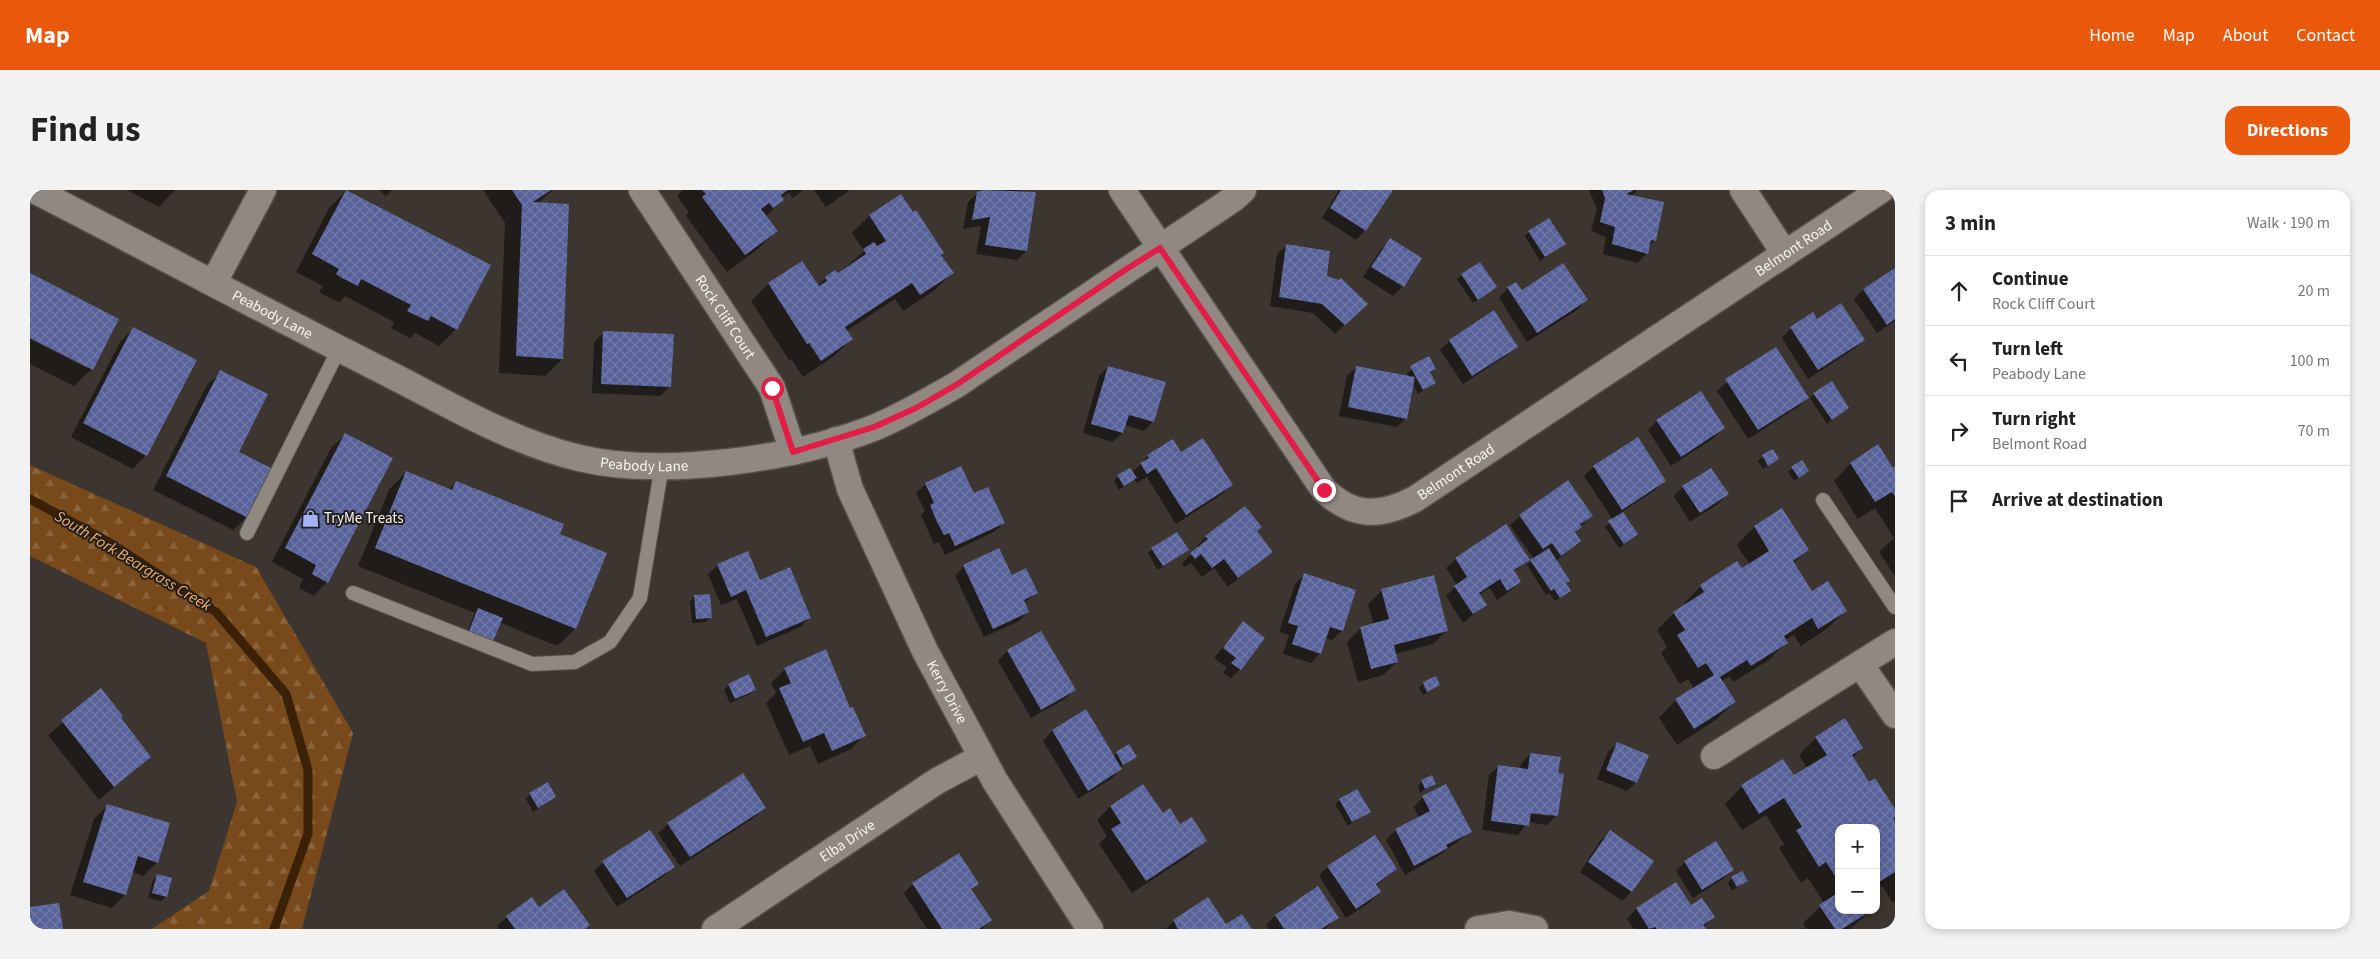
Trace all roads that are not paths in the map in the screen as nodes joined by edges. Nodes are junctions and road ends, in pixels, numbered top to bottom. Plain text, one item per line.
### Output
1 (34, 190) edge
2 (263, 190) edge
3 (642, 190) edge
4 (1122, 190) edge
5 (1243, 190) edge
6 (1743, 190) edge
7 (1881, 190) edge
8 (1160, 248) junction
9 (1785, 254) junction
10 (214, 282) junction
11 (340, 349) junction
12 (836, 440) junction
13 (793, 452) junction
14 (662, 465) junction
15 (1823, 500) dead end
16 (247, 533) dead end
17 (353, 594) dead end
18 (1895, 607) edge
19 (1895, 642) edge
20 (1860, 664) junction
21 (1895, 715) edge
22 (1714, 756) dead end
23 (982, 757) junction
24 (715, 929) edge
25 (1090, 929) edge
26 (1478, 929) edge
27 (1535, 929) edge

1 - 10 street, Peabody Lane
2 - 10 street
3 - 13 street, Rock Cliff Court
4 - 8 street, Belmont Road
5 - 8 street, Peabody Lane
6 - 9 street
7 - 9 street, Belmont Road
8 - 9 street, Belmont Road
8 - 12 street, Peabody Lane
10 - 11 street, Peabody Lane
11 - 14 street, Peabody Lane
11 - 16 lane
12 - 13 street, Peabody Lane
12 - 23 street, Kerry Drive
13 - 14 street, Peabody Lane
14 - 17 lane
15 - 18 lane
19 - 20 street
20 - 21 street
20 - 22 street
23 - 24 street, Elba Drive
23 - 25 street, Kerry Drive
26 - 27 street

